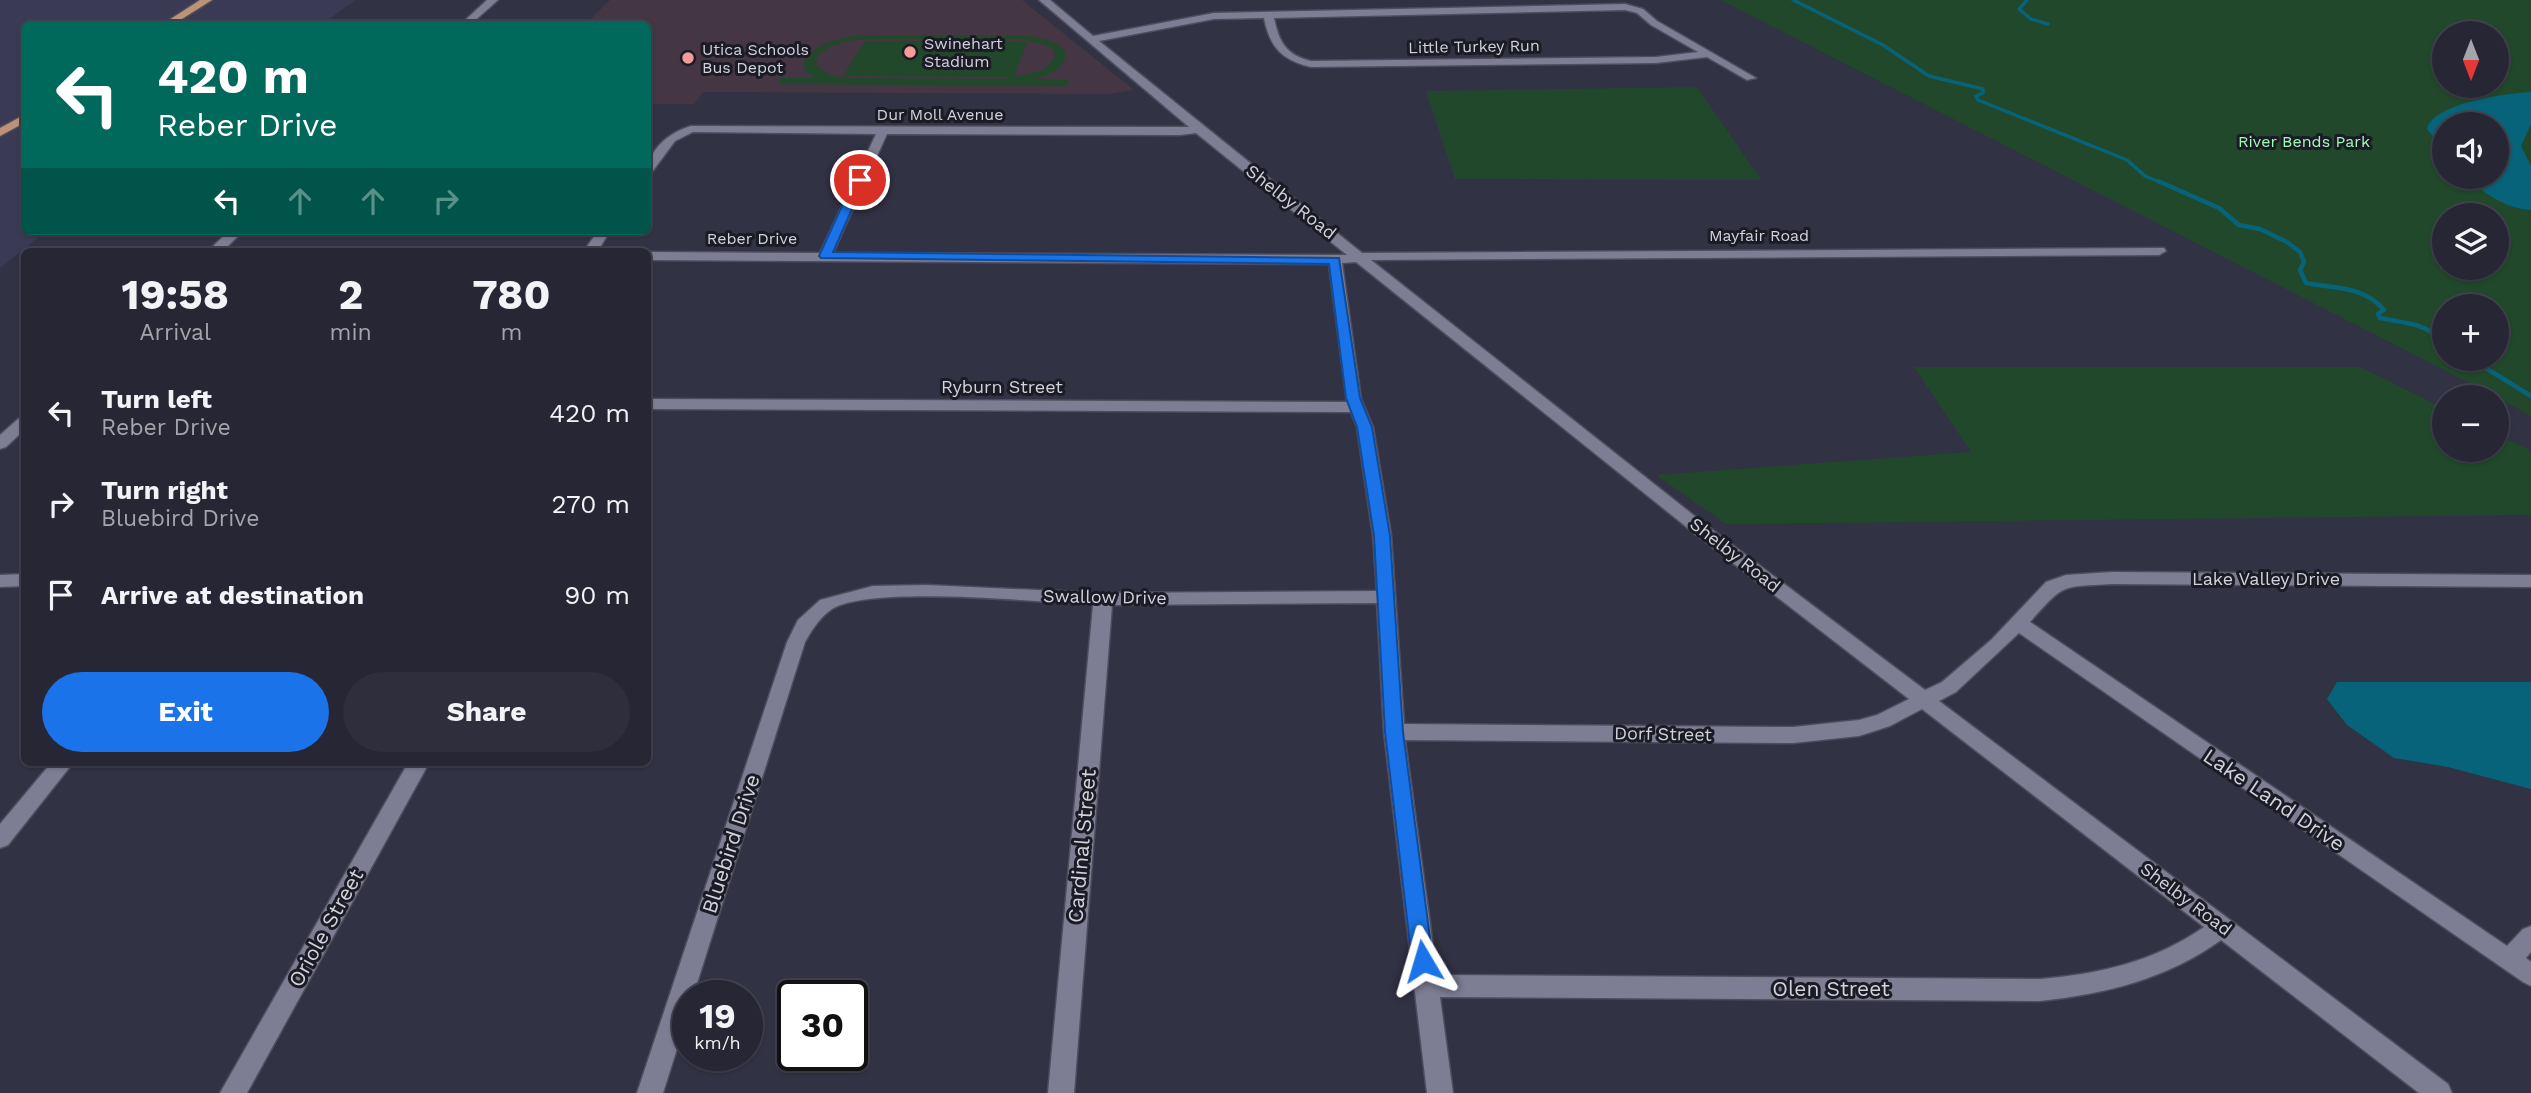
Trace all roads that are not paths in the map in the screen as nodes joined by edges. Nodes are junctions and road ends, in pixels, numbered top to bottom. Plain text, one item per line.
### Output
1 (207, 0) edge
2 (493, 0) edge
3 (1044, 0) edge
4 (1269, 16) junction
5 (173, 21) edge
6 (469, 21) edge
7 (1095, 42) junction
8 (1707, 54) junction
9 (1751, 78) dead end
10 (21, 120) edge
11 (1198, 129) junction
12 (883, 130) junction
13 (0, 133) edge
14 (651, 165) edge
15 (233, 235) edge
16 (218, 248) edge
17 (2159, 251) dead end
18 (651, 256) edge
19 (825, 256) junction
20 (1360, 257) junction
21 (1335, 260) junction
22 (651, 404) edge
23 (1355, 407) junction
24 (21, 425) edge
25 (0, 444) edge
26 (21, 580) edge
27 (0, 581) edge
28 (2531, 581) edge
29 (1385, 597) junction
30 (1103, 598) junction
31 (827, 604) joint
32 (2019, 624) junction
33 (1926, 700) junction
34 (1394, 732) junction
35 (60, 766) edge
36 (417, 766) edge
37 (0, 839) edge
38 (2222, 926) junction
39 (2531, 936) edge
40 (2510, 960) junction
41 (2531, 975) edge
42 (1426, 986) junction
43 (233, 1093) edge
44 (650, 1093) edge
45 (1061, 1093) edge
46 (1440, 1093) edge
47 (2440, 1093) edge

1 - 5 main road
2 - 6 street
3 - 7 street, Shelby Road
4 - 7 street
4 - 8 street
4 - 8 street, Little Turkey Run
7 - 11 street, Shelby Road
8 - 9 street
10 - 13 main road
11 - 12 street, Dur Moll Avenue
11 - 20 street, Shelby Road
12 - 14 street, Dur Moll Avenue
12 - 19 street
15 - 16 street
17 - 20 street, Mayfair Road
18 - 19 street, Reber Drive
19 - 21 street, Reber Drive
20 - 21 street, Reber Drive
20 - 33 street, Shelby Road
21 - 23 street
22 - 23 street, Ryburn Street
23 - 29 street
24 - 25 street
26 - 27 street
28 - 32 street, Lake Valley Drive
29 - 30 street, Swallow Drive
29 - 34 street
30 - 31 street, Swallow Drive
30 - 45 street, Cardinal Street
31 - 44 street, Bluebird Drive
32 - 33 street, Lake Valley Drive
32 - 40 street, Lake Land Drive
33 - 34 street, Dorf Street
33 - 38 street, Shelby Road
34 - 42 street
35 - 37 street
36 - 43 street, Oriole Street
38 - 42 street, Olen Street
38 - 47 street, Shelby Road
39 - 40 street
40 - 41 street, Lake Land Drive
42 - 46 street

